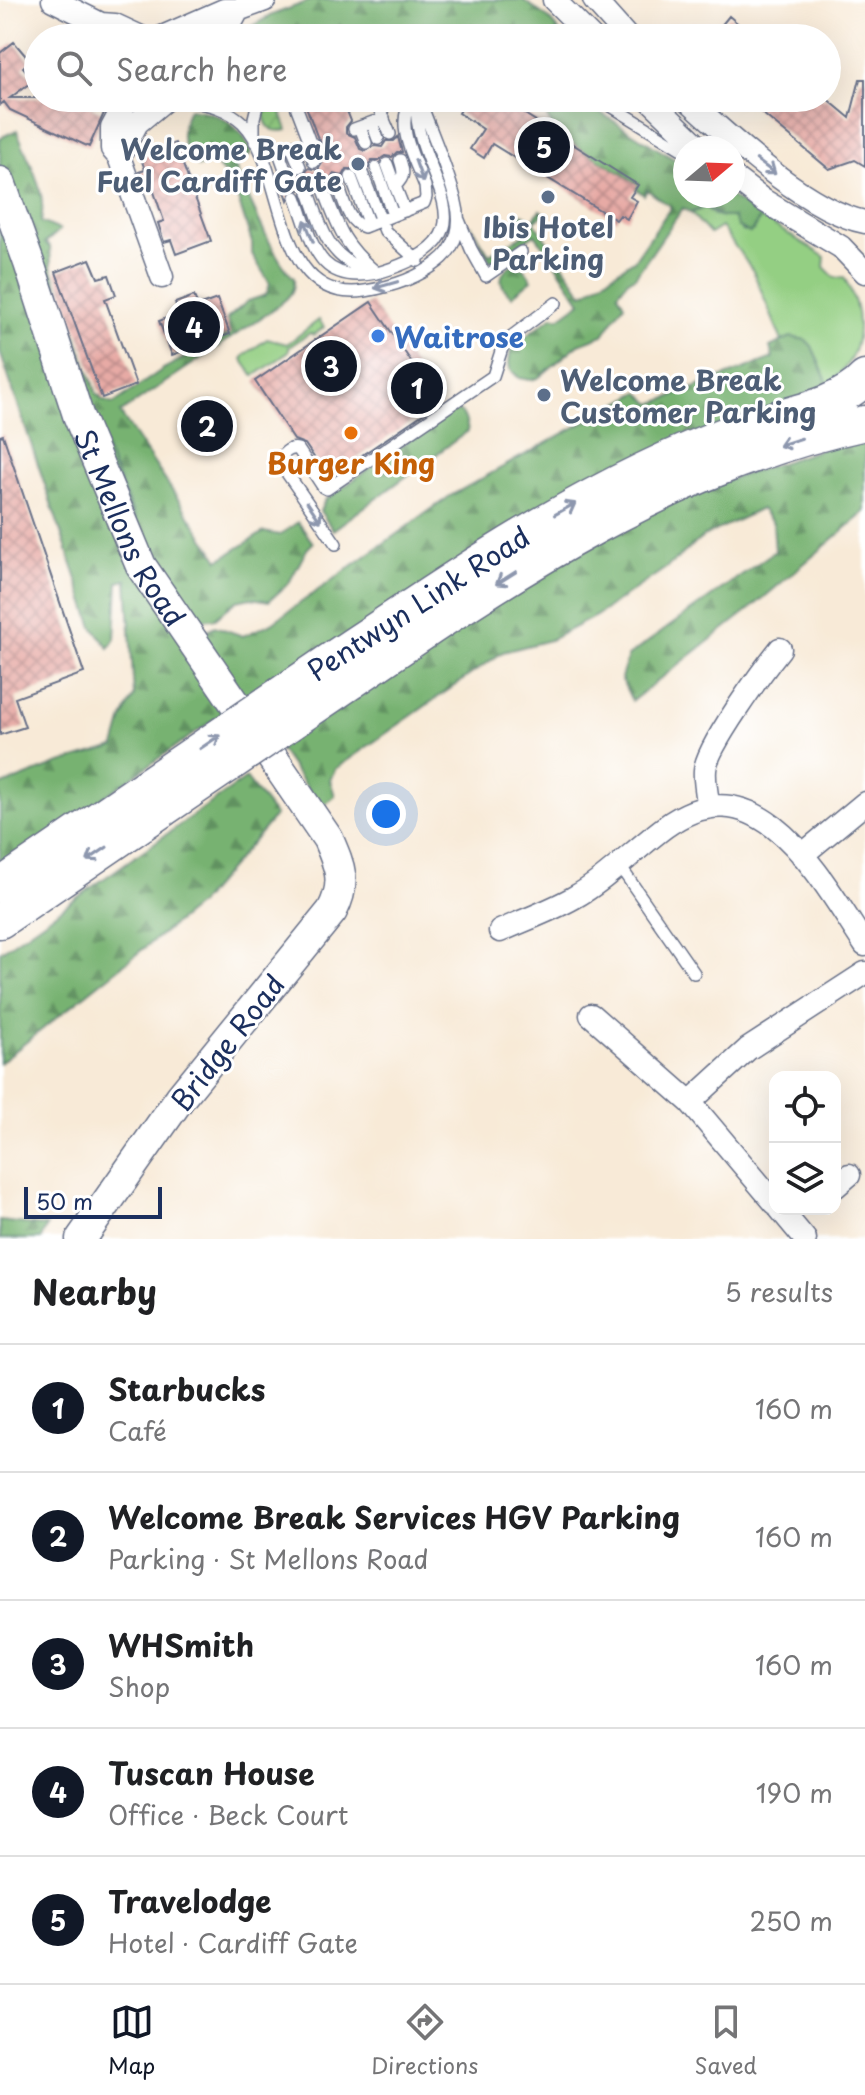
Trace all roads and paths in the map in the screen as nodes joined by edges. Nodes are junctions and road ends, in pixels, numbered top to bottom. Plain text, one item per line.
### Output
1 (53, 0) edge
2 (265, 0) edge
3 (554, 0) edge
4 (594, 0) edge
5 (238, 10) junction
6 (94, 24) edge
7 (192, 24) edge
8 (230, 24) edge
9 (578, 24) edge
10 (615, 24) edge
11 (121, 112) edge
12 (150, 112) edge
13 (228, 112) edge
14 (256, 112) edge
15 (298, 112) edge
16 (381, 112) edge
17 (407, 112) edge
18 (417, 112) edge
19 (422, 112) edge
20 (621, 112) edge
21 (663, 112) edge
22 (701, 112) edge
23 (384, 118) junction
24 (390, 134) dead end
25 (688, 136) edge
26 (372, 141) dead end
27 (255, 142) junction
28 (673, 144) edge
29 (311, 145) junction
30 (277, 147) junction
31 (292, 148) junction
32 (119, 157) junction
33 (400, 160) dead end
34 (314, 162) dead end
35 (300, 167) dead end
36 (286, 172) dead end
37 (356, 175) dead end
38 (0, 182) edge
39 (337, 182) dead end
40 (395, 186) junction
41 (745, 186) edge
42 (323, 187) dead end
43 (309, 192) dead end
44 (296, 197) dead end
45 (399, 213) junction
46 (458, 219) junction
47 (865, 222) edge
48 (375, 223) junction
49 (521, 252) dead end
50 (416, 259) junction
51 (427, 270) junction
52 (865, 272) edge
53 (377, 273) junction
54 (160, 281) dead end
55 (556, 303) dead end
56 (865, 378) edge
57 (865, 423) edge
58 (336, 544) dead end
59 (780, 649) dead end
60 (343, 669) junction
61 (154, 798) junction
62 (865, 803) edge
63 (709, 807) junction
64 (328, 839) joint
65 (802, 855) junction
66 (619, 865) junction
67 (0, 886) edge
68 (0, 921) edge
69 (500, 931) dead end
70 (865, 945) edge
71 (694, 973) dead end
72 (865, 973) edge
73 (591, 1015) dead end
74 (690, 1102) junction
75 (769, 1196) edge
76 (81, 1239) edge

1 - 6 street
2 - 5 street
3 - 9 street
4 - 10 street
5 - 7 street
5 - 8 street
11 - 32 street
12 - 32 street
13 - 27 lane
14 - 27 lane
15 - 29 lane
16 - 23 lane
17 -> 45 lane
18 - 50 lane
19 - 46 lane
20 - 28 lane
21 - 25 street
22 -> 47 street
23 - 24 lane
23 - 26 lane
27 - 30 lane
51 -> 27 lane
29 - 31 lane
29 - 34 lane
30 - 31 lane
30 - 36 lane
31 - 35 lane
32 - 54 street
33 - 40 lane
37 - 48 lane
38 - 64 main road, St Mellons Road
39 - 48 lane
40 - 45 lane
40 - 45 lane
41 - 52 street
42 - 53 lane
43 - 53 lane
53 -> 44 lane
45 - 48 lane
46 - 49 lane
46 - 51 lane
48 - 50 lane
50 - 51 lane
50 - 53 lane
55 -> 58 lane
60 -> 56 main road, Pentwyn Link Road
57 -> 60 main road, Pentwyn Link Road
59 - 63 street
60 - 61 main road, Pentwyn Link Road, bridge
61 - 67 main road, Pentwyn Link Road
61 -> 68 main road, Pentwyn Link Road
62 - 65 street
63 - 65 street
63 - 66 street
64 - 76 main road, Bridge Road
65 - 70 street
66 - 69 street
66 - 71 lane
72 - 74 street
73 - 74 street
74 - 75 street

